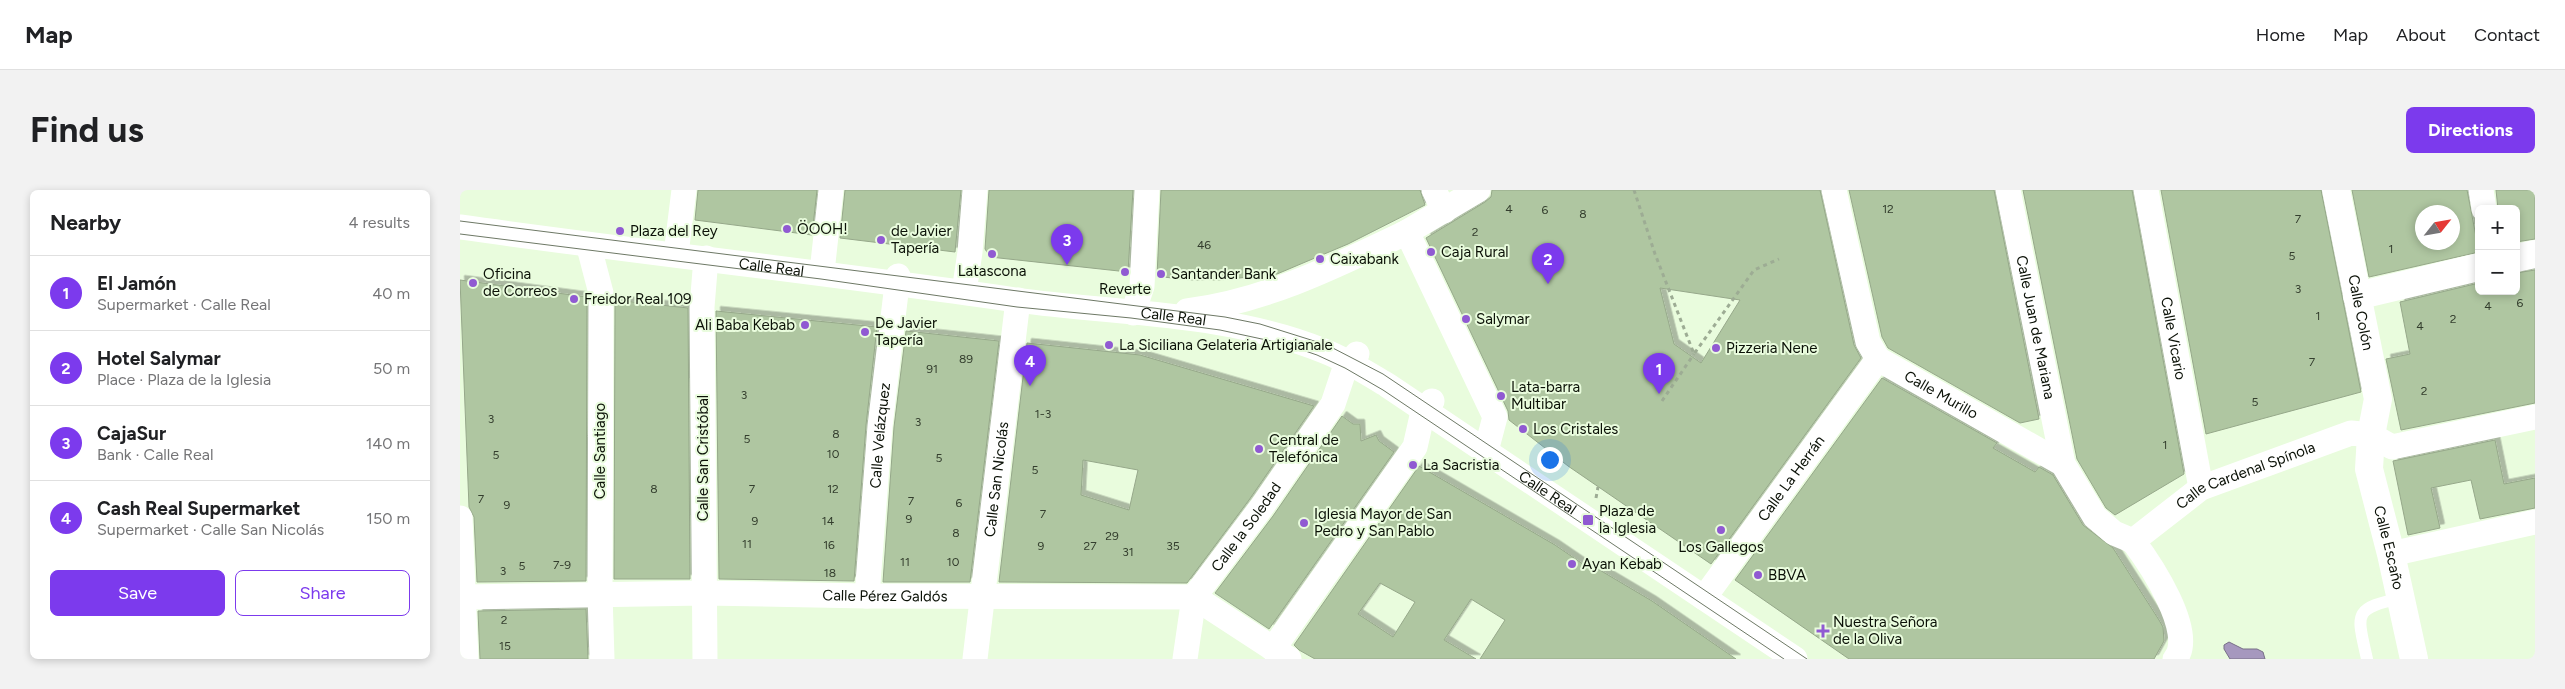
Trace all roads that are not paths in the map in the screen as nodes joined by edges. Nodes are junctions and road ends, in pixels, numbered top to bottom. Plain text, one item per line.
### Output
1 (684, 190) edge
2 (831, 190) edge
3 (975, 190) edge
4 (1147, 190) edge
5 (1478, 190) edge
6 (1834, 190) edge
7 (2008, 190) edge
8 (2146, 190) edge
9 (2336, 190) edge
10 (2481, 190) edge
11 (1439, 201) edge
12 (2483, 205) edge
13 (460, 227) edge
14 (1407, 232) junction
15 (591, 244) junction
16 (676, 254) junction
17 (2535, 254) edge
18 (2520, 257) edge
19 (706, 258) junction
20 (2475, 268) edge
21 (822, 272) junction
22 (897, 279) junction
23 (964, 292) junction
24 (2356, 296) junction
25 (1018, 300) junction
26 (1133, 313) junction
27 (1165, 316) junction
28 (1353, 358) junction
29 (1878, 359) junction
30 (1429, 406) junction
31 (2535, 417) edge
32 (2372, 431) junction
33 (1486, 451) junction
34 (2063, 464) junction
35 (2201, 488) junction
36 (460, 518) edge
37 (2535, 522) edge
38 (2133, 541) junction
39 (2391, 554) junction
40 (704, 593) junction
41 (600, 594) junction
42 (867, 596) junction
43 (982, 596) junction
44 (464, 597) junction
45 (1194, 598) junction
46 (1704, 598) junction
47 (2401, 598) junction
48 (1281, 654) edge
49 (1791, 658) edge
50 (466, 659) edge
51 (602, 659) edge
52 (705, 659) edge
53 (975, 659) edge
54 (1185, 659) edge
55 (2175, 659) edge
56 (2366, 659) edge
57 (2414, 659) edge

1 - 16 street
2 - 21 street
3 - 23 street
4 - 26 street
5 - 11 street
6 - 29 street
7 - 34 street, Calle Juan de Mariana
8 - 35 street, Calle Vicario
9 - 24 street, Calle Colón
10 - 12 street
11 - 14 street
13 - 15 street, Calle Real
14 - 27 street
14 - 33 street
15 - 16 street, Calle Real
15 - 41 street, Calle Santiago
16 - 19 street, Calle Real
17 - 18 street
19 - 21 street, Calle Real
19 - 40 street, Calle San Cristóbal
20 - 24 street
21 - 22 street, Calle Real
22 - 23 street, Calle Real
22 - 42 street, Calle Velázquez
23 - 25 street, Calle Real
24 - 32 street, Calle Colón
25 - 26 street, Calle Real
25 - 43 street, Calle San Nicolás
26 - 27 street, Calle Real
27 - 28 street, Calle Real
28 - 30 street, Calle Real
28 - 45 street, Calle la Soledad
29 - 34 street, Calle Murillo
29 - 46 street, Calle La Herrán
30 - 33 street, Calle Real
30 - 48 street
31 - 32 street
32 - 35 street, Calle Cardenal Spínola
32 - 39 street, Calle Escaño
33 - 46 street, Calle Real
34 - 38 street, Calle Murillo
35 - 38 street, Calle Cardenal Spínola
36 - 44 street
37 - 39 street
38 - 55 street
39 - 47 street, Calle Escaño
40 - 41 street, Calle Pérez Galdós
40 - 42 street, Calle Pérez Galdós
40 - 52 street, Calle San Cristóbal
41 - 44 street, Calle Pérez Galdós
41 - 51 street, Calle Santiago
42 - 43 street, Calle Pérez Galdós
43 - 45 street, Calle Pérez Galdós
43 - 53 street, Calle San Nicolás
44 - 50 street
45 - 48 street
45 - 54 street
46 - 49 street, Calle Real
47 - 56 lane
47 - 57 street, Calle Escaño

